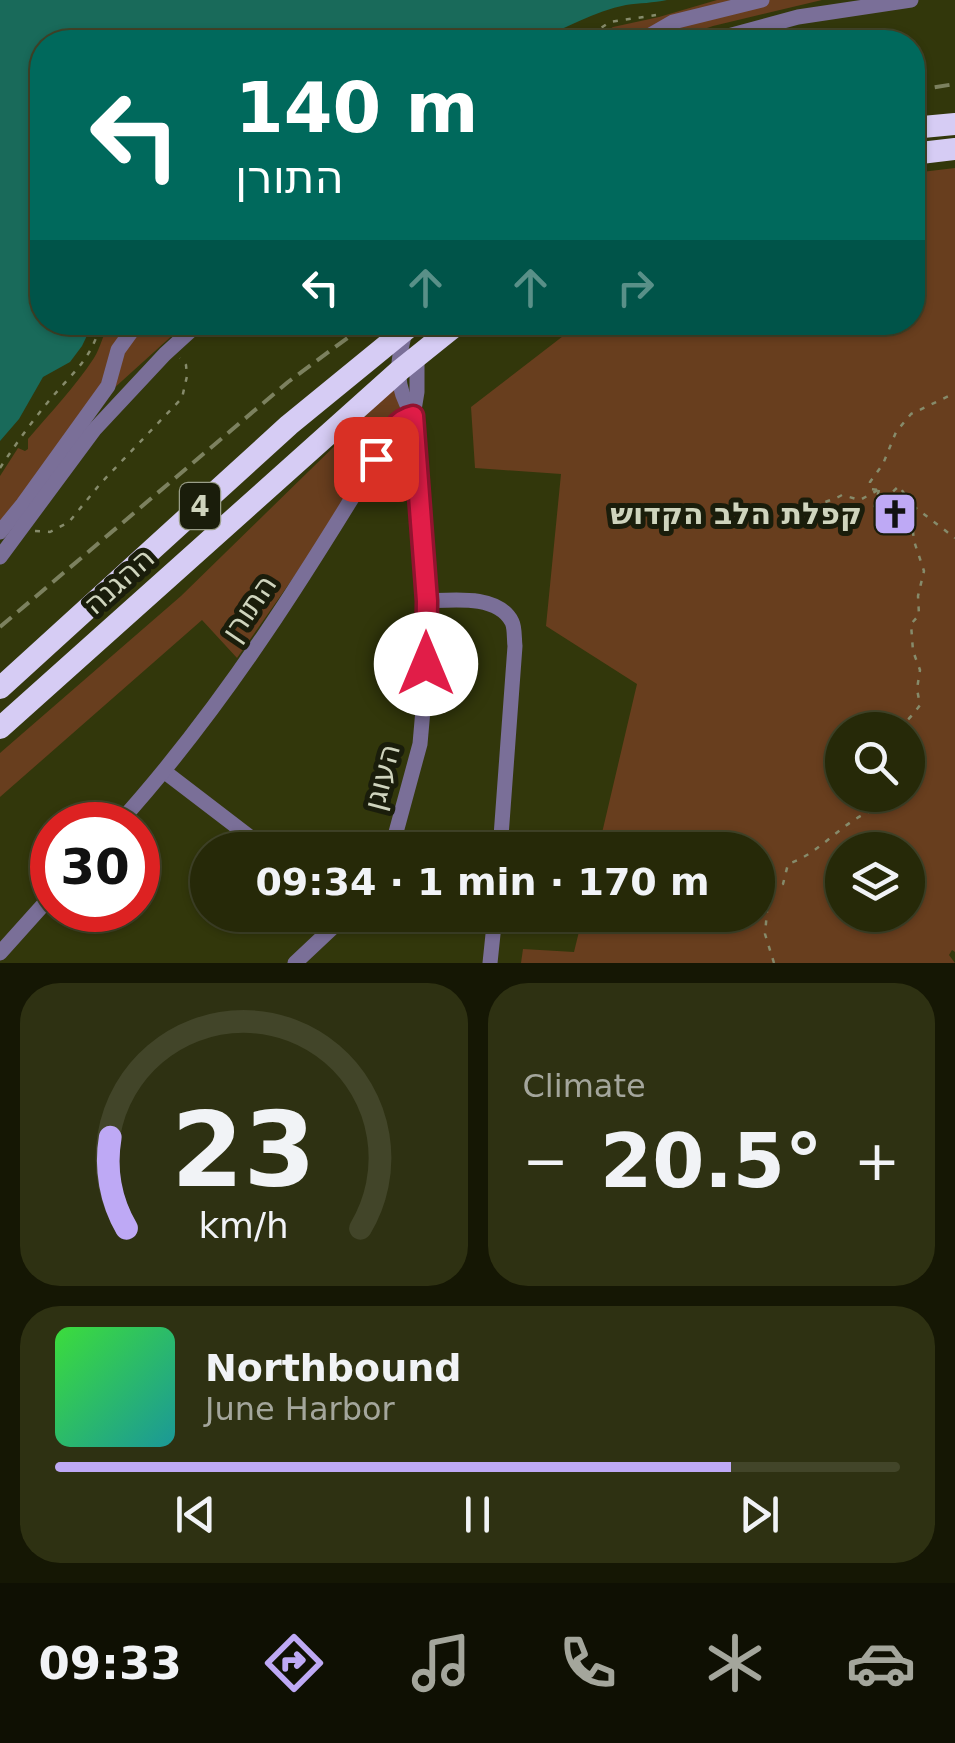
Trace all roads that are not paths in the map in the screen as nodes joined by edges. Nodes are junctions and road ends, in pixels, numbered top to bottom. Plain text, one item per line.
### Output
1 (762, 0) edge
2 (910, 0) edge
3 (658, 30) edge
4 (750, 30) edge
5 (952, 124) edge
6 (925, 127) edge
7 (955, 149) edge
8 (925, 152) edge
9 (128, 335) edge
10 (186, 335) edge
11 (400, 335) edge
12 (410, 335) edge
13 (444, 335) edge
14 (408, 364) junction
15 (413, 416) junction
16 (0, 532) edge
17 (0, 558) edge
18 (427, 601) junction
19 (0, 688) edge
20 (0, 728) edge
21 (165, 772) junction
22 (137, 802) edge
23 (243, 832) edge
24 (396, 832) edge
25 (501, 832) edge
26 (30, 920) edge
27 (328, 932) edge
28 (493, 932) edge
29 (0, 953) edge
30 (295, 963) edge
31 (490, 963) edge

1 - 3 street
2 - 4 street
5 - 6 highway
7 - 8 highway
9 - 16 street
10 - 17 street
11 - 19 highway, ההגנה / 4
12 - 14 street, העוגן
13 - 14 highway, ההגנה / 4
14 - 15 street, העוגן
14 - 15 street, העוגן
14 - 20 highway, ההגנה / 4
15 - 18 street, העוגן
15 - 21 street, התורן
18 - 24 street, העוגן
18 - 25 street
21 - 22 street, התורן
21 - 23 street
26 - 29 street
27 - 30 street
28 - 31 street

